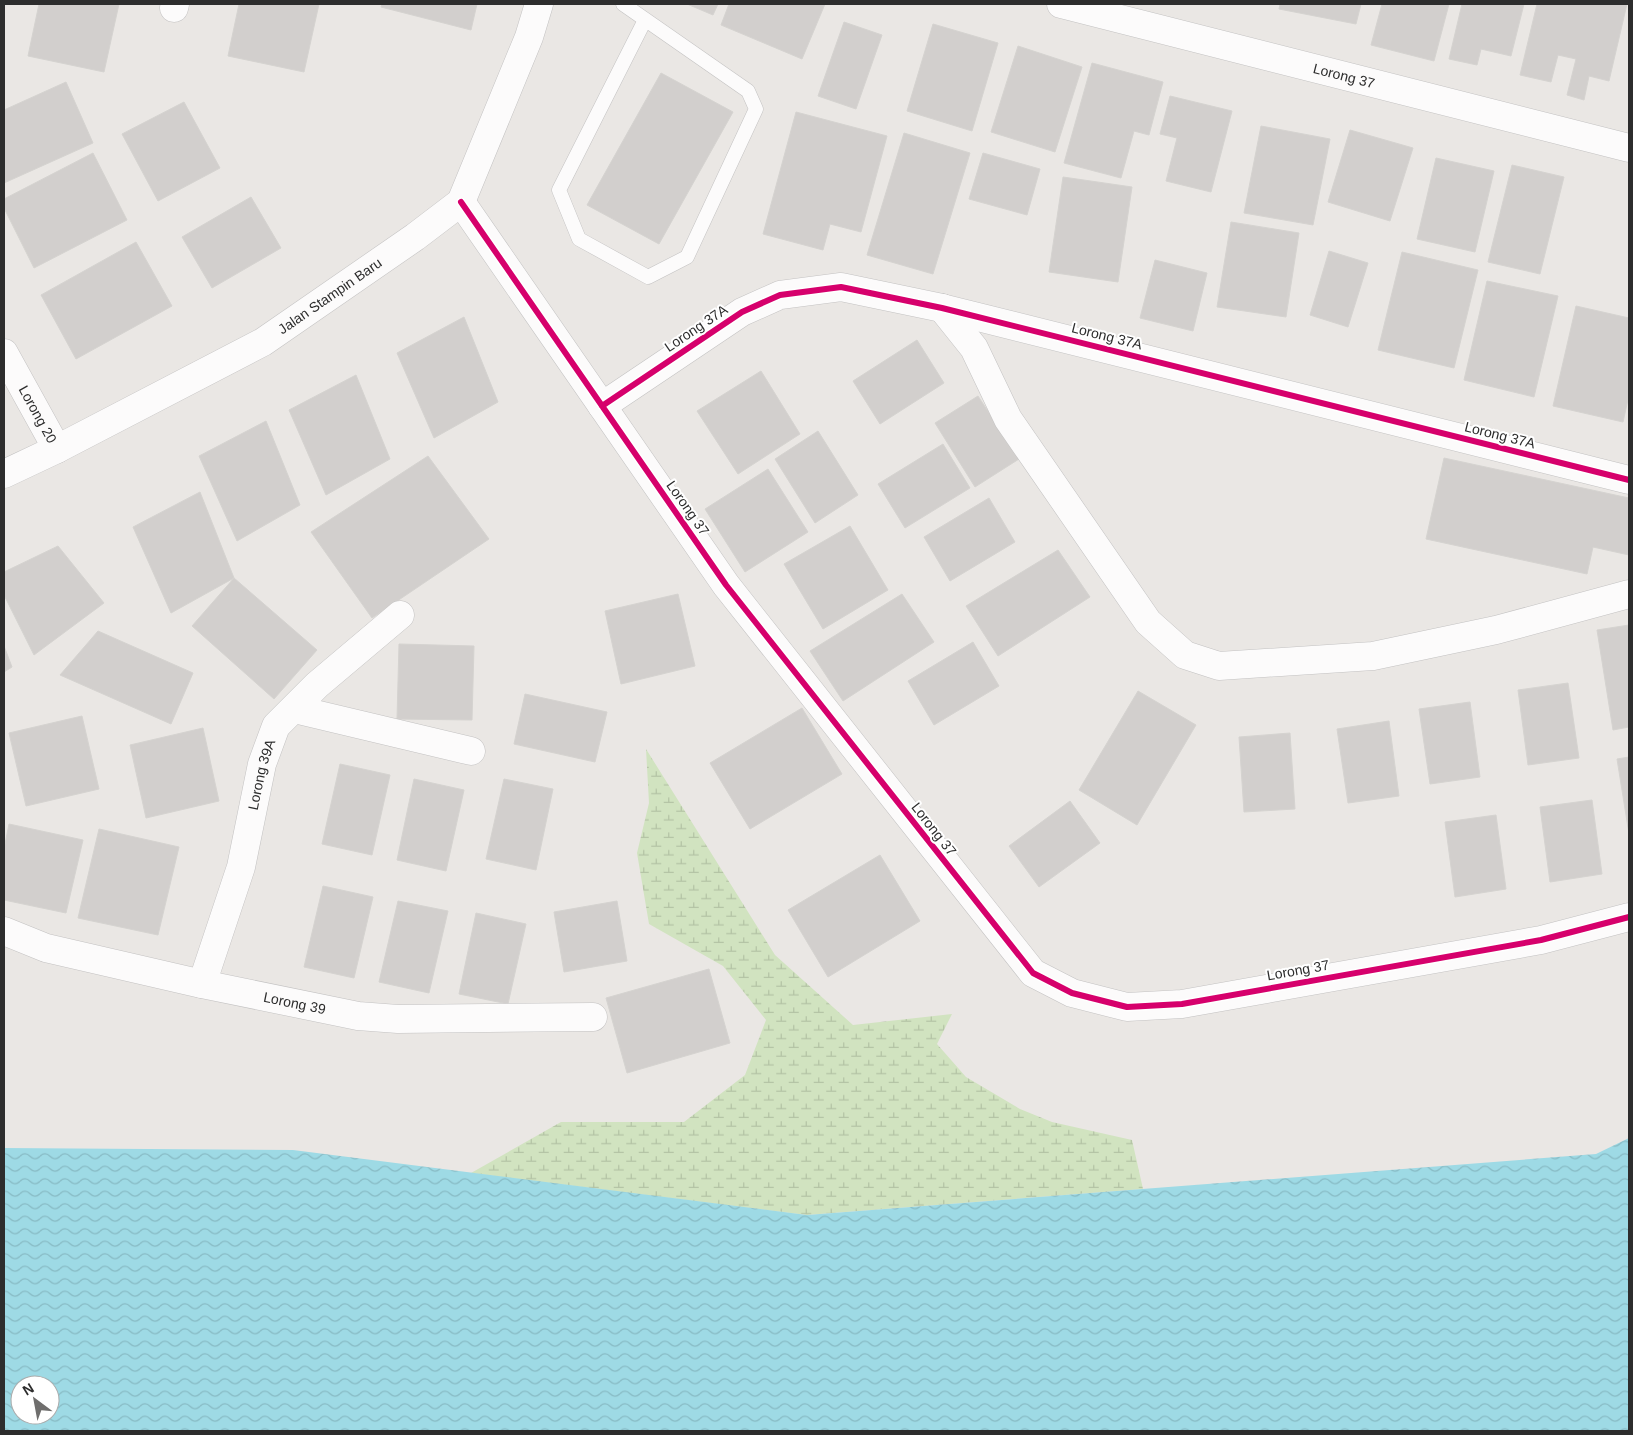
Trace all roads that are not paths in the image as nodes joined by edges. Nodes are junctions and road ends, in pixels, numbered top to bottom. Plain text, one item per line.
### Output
1 (538, 4) edge
2 (623, 4) edge
3 (1061, 4) edge
4 (1127, 11) edge
5 (645, 20) junction
6 (1629, 148) edge
7 (461, 202) junction
8 (942, 308) junction
9 (4, 352) edge
10 (602, 406) junction
11 (57, 449) junction
12 (4, 474) edge
13 (1629, 480) edge
14 (1629, 594) edge
15 (400, 616) dead end
16 (294, 709) junction
17 (471, 751) dead end
18 (1629, 917) edge
19 (4, 931) edge
20 (202, 984) junction
21 (593, 1017) dead end

1 - 7 street, Jalan Stampin Baru
2 - 5 lane
3 - 4 street, Lorong 37
4 - 6 street, Lorong 37
5 - 5 lane
7 - 10 street, Lorong 37
7 - 11 street, Jalan Stampin Baru
8 - 10 street, Lorong 37A
8 - 13 street, Lorong 37A
8 - 14 street
9 - 11 street, Lorong 20
10 - 18 street, Lorong 37
11 - 12 street, Jalan Stampin Baru
15 - 16 street, Lorong 39A
16 - 17 street
16 - 20 street, Lorong 39A
19 - 20 street, Lorong 39
20 - 21 street, Lorong 39

